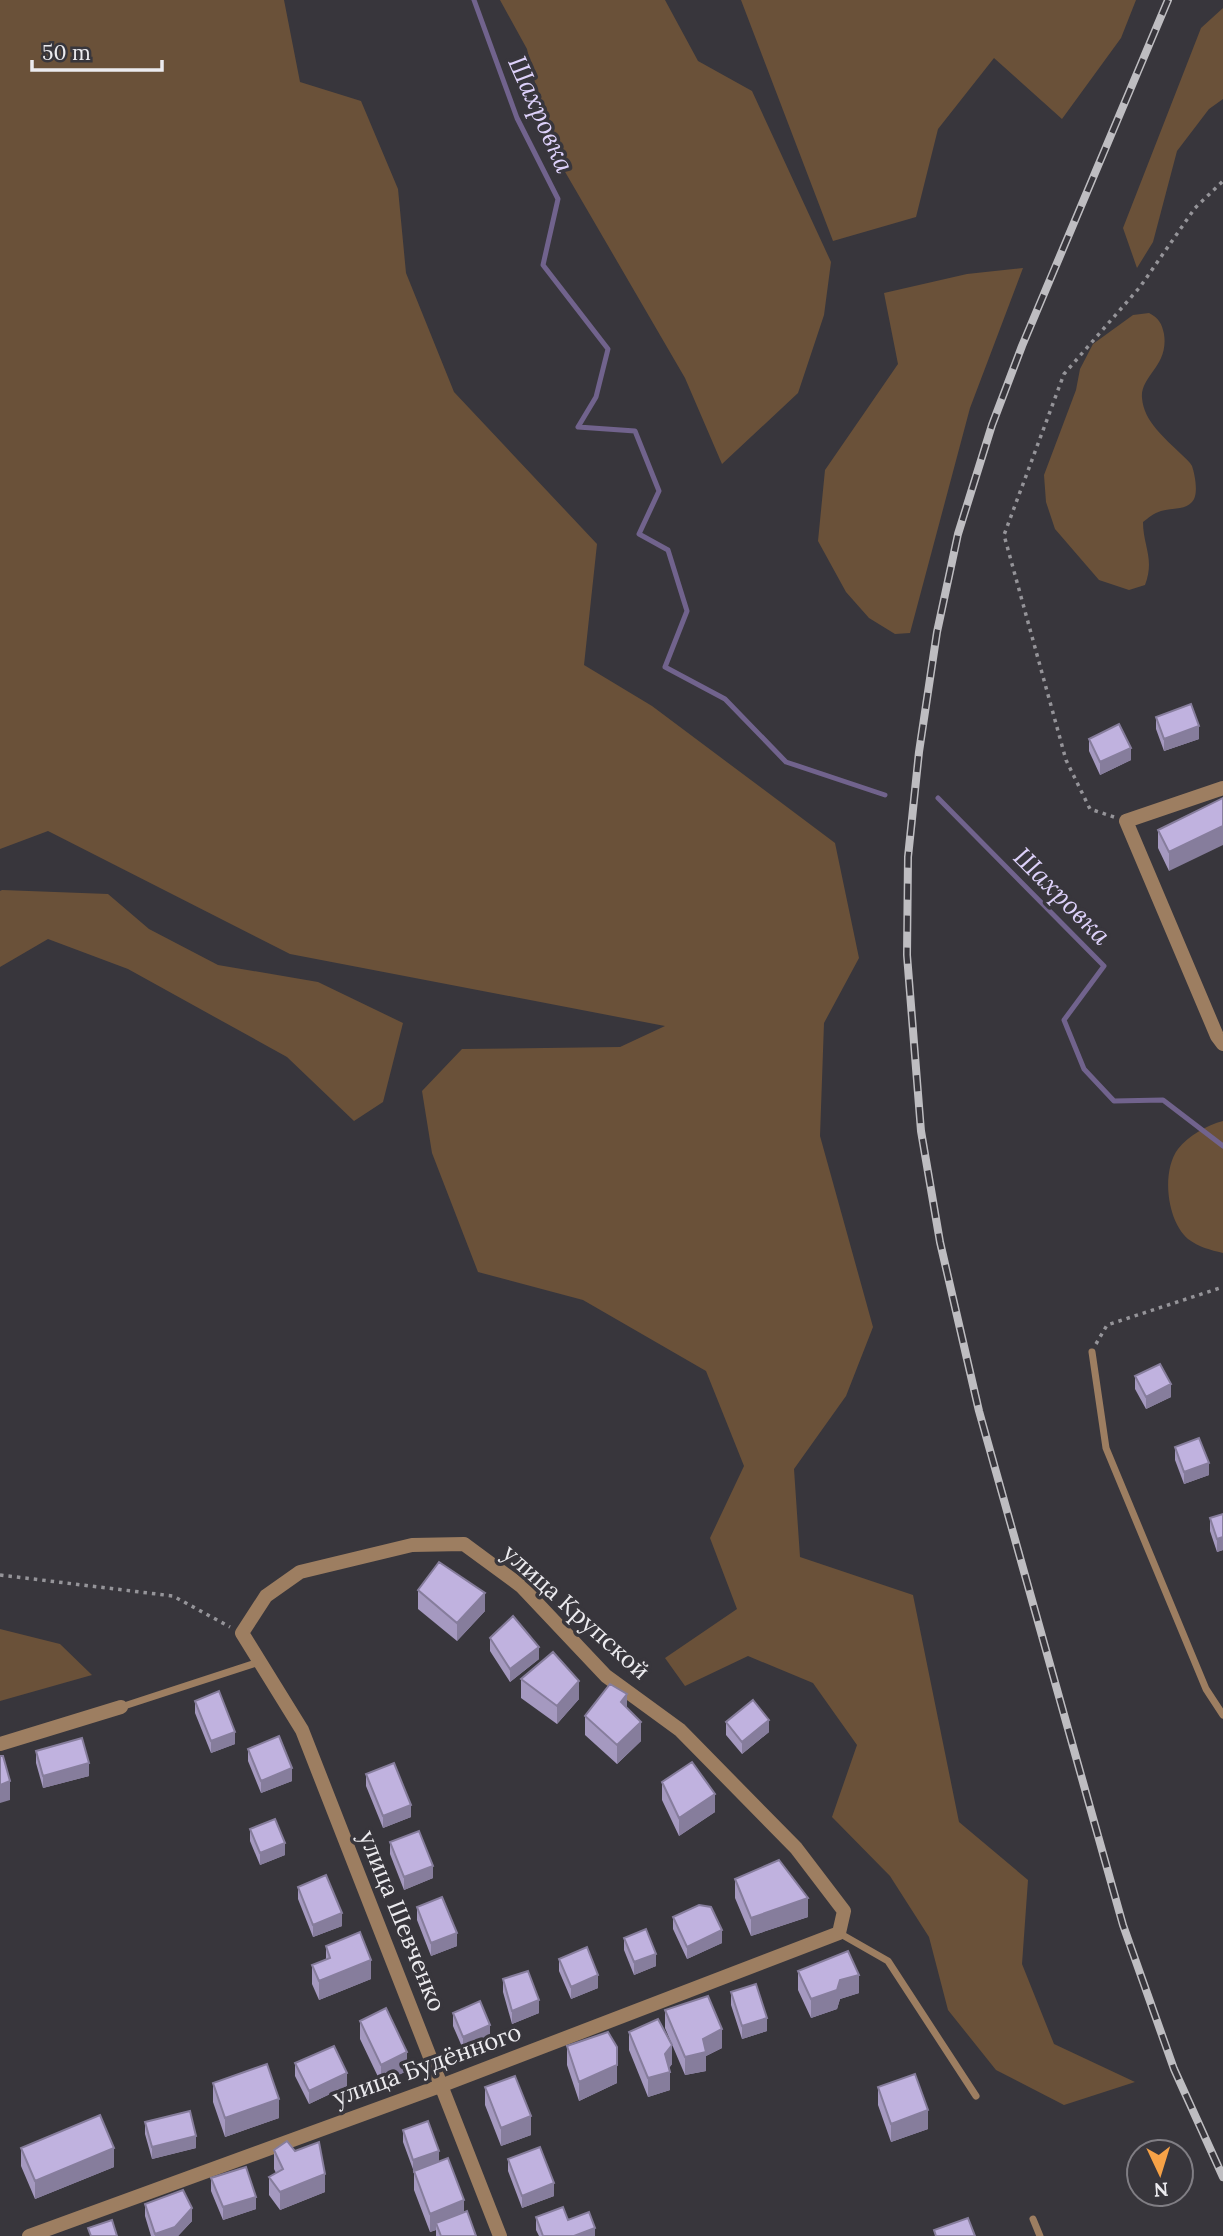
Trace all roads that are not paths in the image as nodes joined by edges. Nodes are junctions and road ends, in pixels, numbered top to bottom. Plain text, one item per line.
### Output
1 (1223, 788) edge
2 (1223, 1044) edge
3 (1092, 1352) road end
4 (242, 1633) joint
5 (260, 1662) junction
6 (121, 1707) joint
7 (1223, 1715) edge
8 (0, 1744) edge
9 (839, 1933) junction
10 (443, 2085) junction
11 (976, 2096) dead end
12 (1033, 2219) dead end
13 (29, 2236) edge
14 (500, 2236) edge
15 (1040, 2236) edge

1 - 2 street
3 - 7 lane
4 - 5 street, улица Шевченко
4 - 9 street, улица Крупской
5 - 6 lane
5 - 10 street, улица Шевченко
6 - 8 street
9 - 10 street, улица Будённого
9 - 11 lane
10 - 13 street, улица Будённого
10 - 14 street, улица Шевченко
12 - 15 lane

